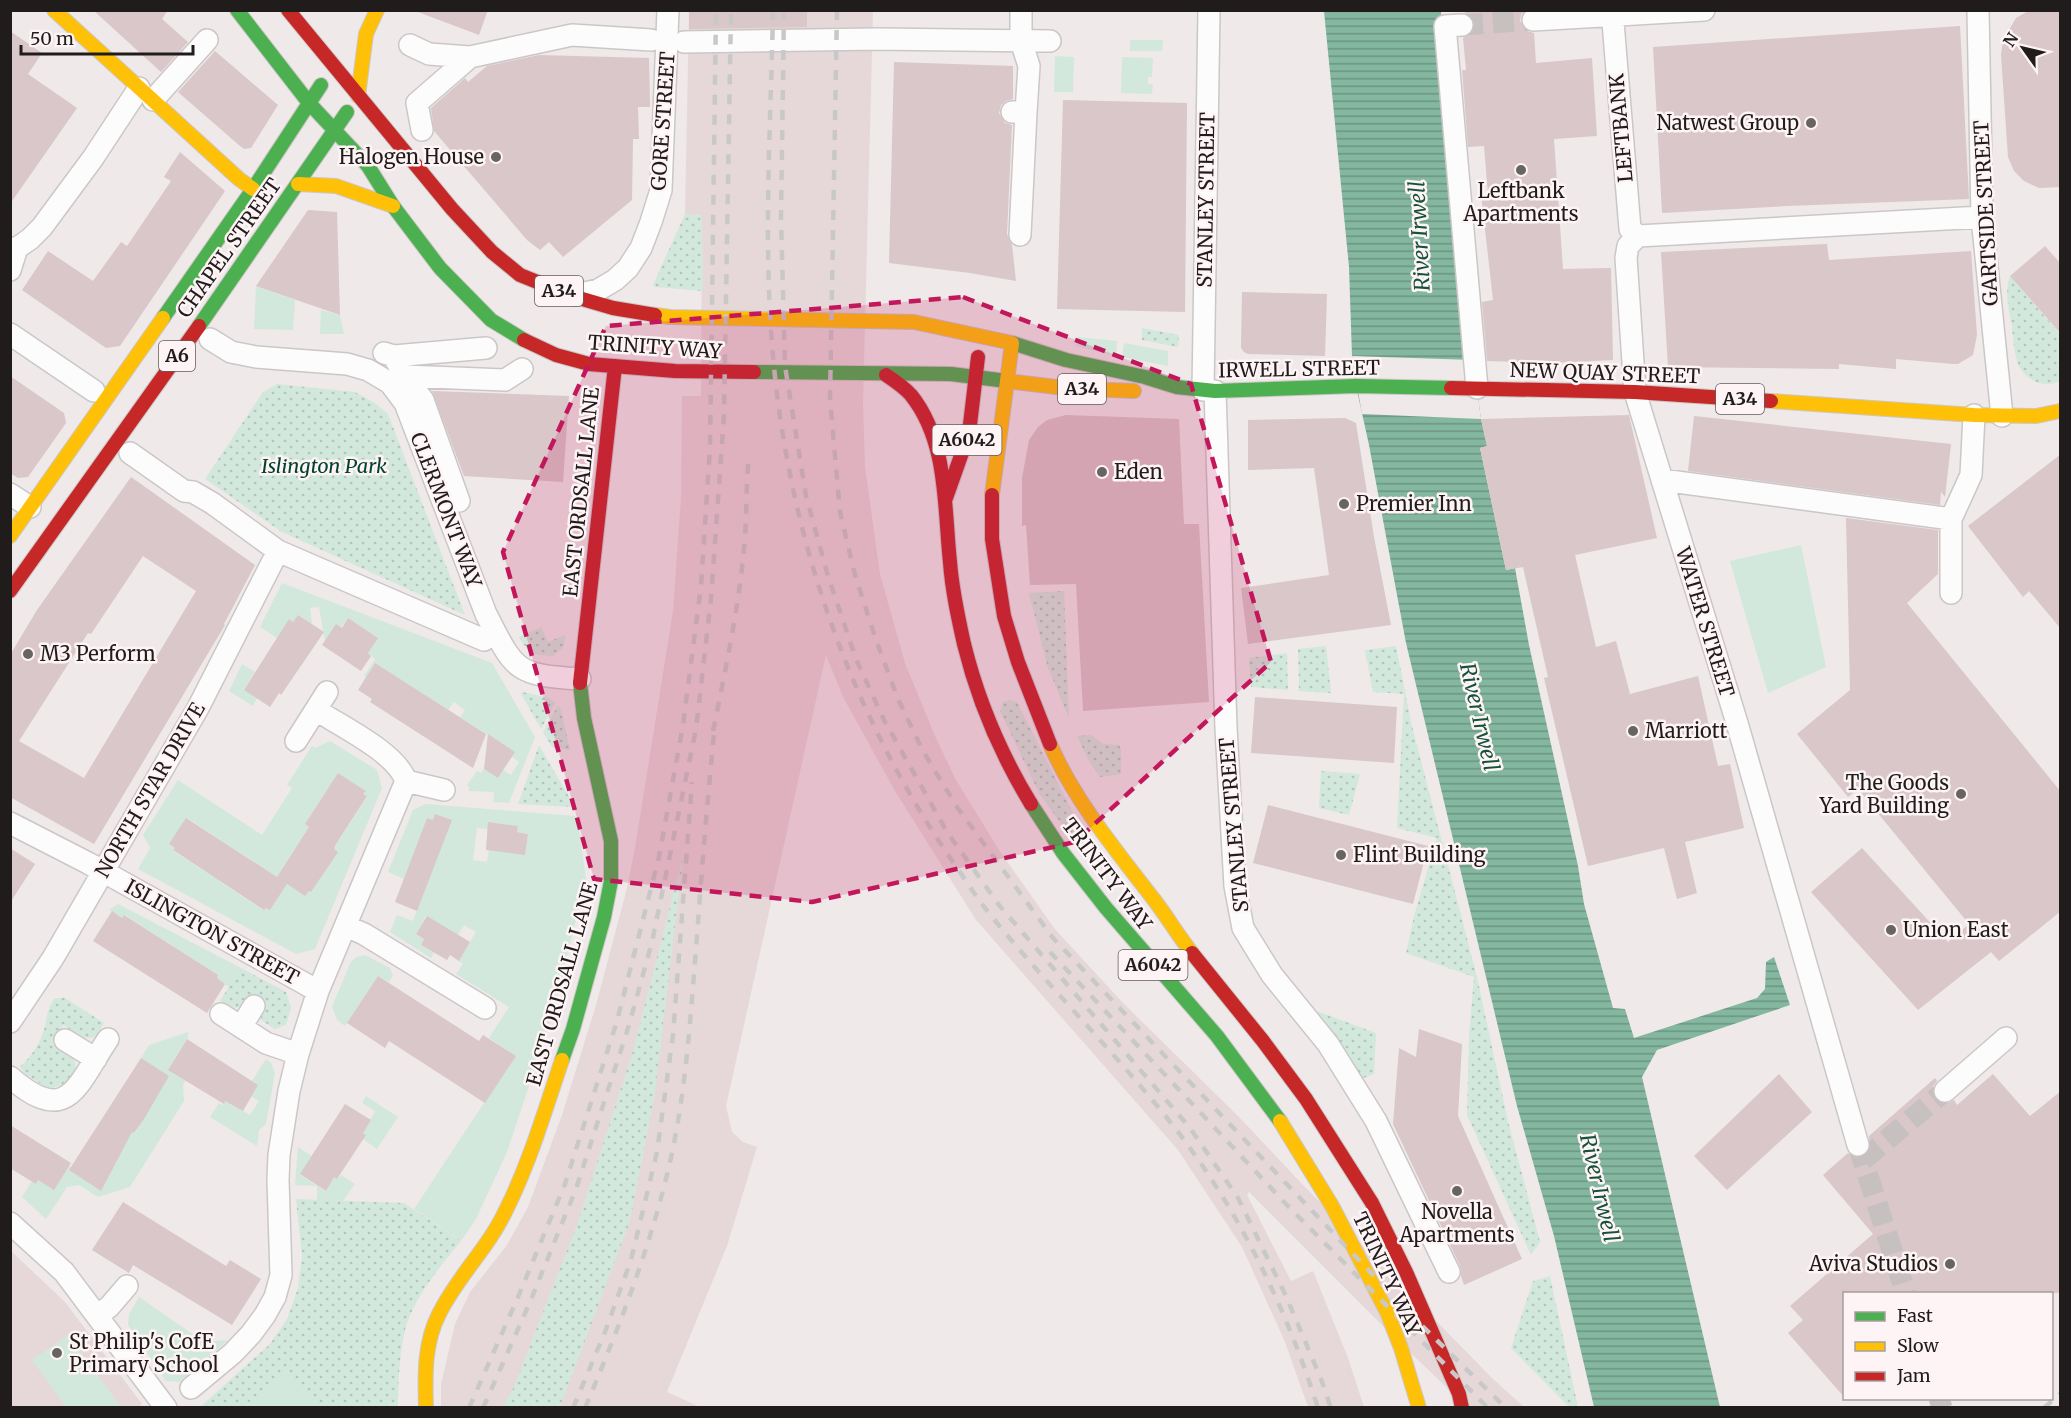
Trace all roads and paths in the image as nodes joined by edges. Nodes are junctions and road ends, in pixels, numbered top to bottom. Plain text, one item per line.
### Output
1 (54, 10) edge
2 (237, 10) edge
3 (288, 10) edge
4 (377, 10) edge
5 (668, 10) edge
6 (1021, 10) edge
7 (1209, 10) edge
8 (1704, 10) edge
9 (1978, 10) edge
10 (1612, 13) edge
11 (1533, 20) tunnel mouth
12 (1454, 26) dead end
13 (366, 34) junction
14 (207, 40) dead end
15 (651, 40) dead end
16 (1021, 41) junction
17 (1050, 41) dead end
18 (684, 42) dead end
19 (410, 45) dead end
20 (470, 57) junction
21 (341, 58) junction
22 (146, 94) junction
23 (358, 96) junction
24 (309, 103) junction
25 (334, 130) junction
26 (422, 130) dead end
27 (298, 184) junction
28 (253, 189) junction
29 (393, 206) junction
30 (1982, 217) junction
31 (1020, 235) dead end
32 (1638, 236) junction
33 (14, 248) edge
34 (10, 270) edge
35 (572, 296) junction
36 (10, 334) edge
37 (980, 336) junction
38 (210, 339) dead end
39 (1012, 343) junction
40 (486, 348) dead end
41 (615, 366) junction
42 (522, 369) dead end
43 (886, 375) junction
44 (404, 376) junction
45 (975, 377) junction
46 (1007, 381) junction
47 (1177, 387) junction
48 (1422, 387) joint
49 (1477, 388) junction
50 (1209, 390) junction
51 (94, 391) dead end
52 (1635, 392) junction
53 (2061, 411) edge
54 (1974, 415) junction
55 (2002, 416) junction
56 (130, 453) dead end
57 (1662, 480) junction
58 (10, 494) edge
59 (945, 500) junction
60 (459, 501) dead end
61 (30, 507) junction
62 (1951, 519) junction
63 (10, 536) edge
64 (278, 551) junction
65 (10, 591) edge
66 (1951, 593) dead end
67 (484, 640) dead end
68 (580, 679) junction
69 (296, 741) dead end
70 (406, 781) junction
71 (444, 790) dead end
72 (10, 823) edge
73 (104, 872) junction
74 (346, 926) junction
75 (318, 990) junction
76 (254, 1006) dead end
77 (485, 1008) dead end
78 (221, 1014) dead end
79 (10, 1022) edge
80 (241, 1027) junction
81 (2006, 1038) dead end
82 (108, 1039) dead end
83 (65, 1040) dead end
84 (298, 1054) junction
85 (96, 1059) junction
86 (10, 1077) edge
87 (1945, 1091) tunnel mouth
88 (1858, 1145) tunnel mouth
89 (10, 1223) edge
90 (1449, 1272) dead end
91 (127, 1286) dead end
92 (97, 1315) junction
93 (191, 1388) dead end
94 (166, 1407) edge
95 (426, 1407) edge
96 (1419, 1407) edge
97 (1462, 1407) edge

1 - 22 main road
2 - 24 main road, TRINITY WAY / A34
3 - 21 main road, TRINITY WAY / A34
4 - 13 main road, CHAPEL STREET / A6
5 - 35 street, GORE STREET
6 - 16 street
7 - 50 street, STANLEY STREET
8 - 10 street
9 - 30 street, GARTSIDE STREET
10 - 11 street
10 - 32 street, LEFTBANK
12 - 49 street
13 - 21 main road, CHAPEL STREET / A6
13 - 23 main road, CHAPEL STREET / A6
14 - 22 street
15 - 20 street
16 - 17 street
16 - 18 street
16 - 31 street
19 - 20 street
20 - 26 street
21 - 23 main road, TRINITY WAY / A34
21 - 24 main road, CHAPEL STREET / A6
22 - 28 main road
22 - 33 street
23 - 25 main road, CHAPEL STREET / A6
23 - 35 main road, TRINITY WAY / A34
24 - 25 main road, TRINITY WAY / A34
24 - 28 main road, CHAPEL STREET / A6
25 - 27 main road, CHAPEL STREET / A6
25 - 29 main road, TRINITY WAY / A34
27 - 29 main road
27 - 65 main road, CHAPEL STREET / A6
28 - 61 main road, CHAPEL STREET / A6
29 - 41 main road, TRINITY WAY / A34
30 - 32 street
30 - 55 street, GARTSIDE STREET
32 - 52 street, WATER STREET
33 - 34 street
35 - 37 main road, TRINITY WAY / A34
36 - 51 street
37 - 39 main road, TRINITY WAY / A34
37 - 45 main road, TRINITY WAY / A6042
38 - 68 street, CLERMONT WAY
39 - 46 main road, TRINITY WAY
39 - 47 main road, IRWELL STREET / A34
40 - 44 street
41 - 43 main road, TRINITY WAY / A34
41 - 68 main road, EAST ORDSALL LANE
42 - 44 street
43 - 45 main road, TRINITY WAY / A34
43 - 59 main road
44 - 60 street
45 - 46 main road, TRINITY WAY / A34
45 - 59 main road, TRINITY WAY / A6042
46 - 47 main road, IRWELL STREET / A34
46 - 97 main road, TRINITY WAY / A6042
47 - 50 main road, IRWELL STREET / A34
48 - 49 main road, NEW QUAY STREET / A34
48 - 50 main road, IRWELL STREET / A34
49 - 52 main road, NEW QUAY STREET / A34
50 - 90 street, STANLEY STREET
52 - 54 main road, NEW QUAY STREET / A34
52 - 57 street, WATER STREET
53 - 55 main road, A34
54 - 55 main road, NEW QUAY STREET / A34
54 - 62 street
56 - 64 street
57 - 62 street
57 - 88 street, WATER STREET
58 - 61 street
59 - 96 main road, TRINITY WAY / A6042
61 - 63 main road, CHAPEL STREET / A6
62 - 66 street
64 - 67 street
64 - 73 street, NORTH STAR DRIVE
68 - 95 main road, EAST ORDSALL LANE
69 - 70 street
70 - 71 street
70 - 74 street
72 - 73 street, ISLINGTON STREET
73 - 75 street, ISLINGTON STREET
73 - 79 street, NORTH STAR DRIVE
74 - 75 street
74 - 77 street
75 - 84 street
76 - 80 street
78 - 80 street
80 - 84 street
81 - 87 street
82 - 85 street
83 - 85 street
84 - 93 street
85 - 86 street
89 - 92 street
91 - 92 street
92 - 94 street

